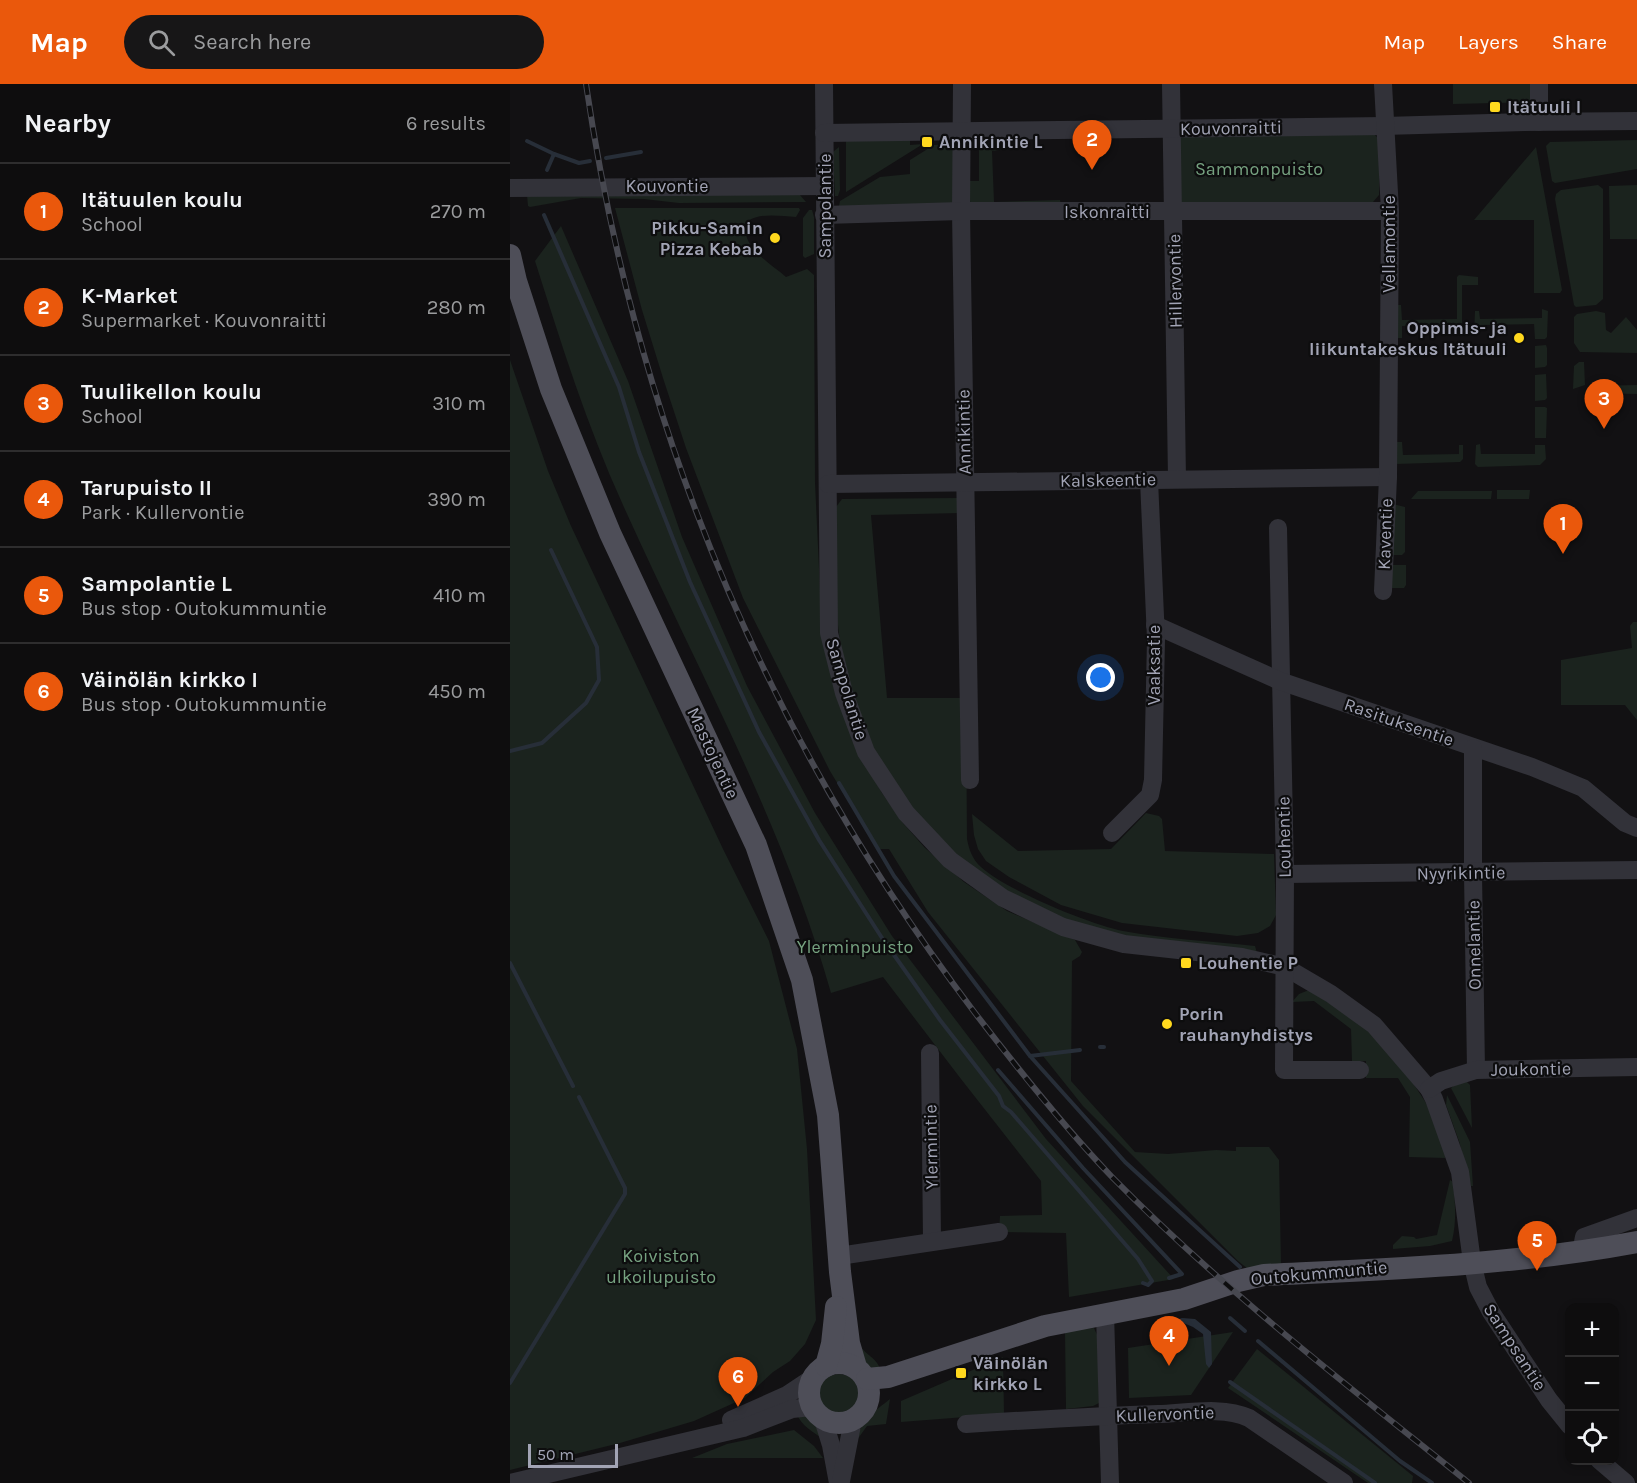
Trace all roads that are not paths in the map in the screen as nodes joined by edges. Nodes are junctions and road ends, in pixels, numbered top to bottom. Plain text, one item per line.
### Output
1 (824, 84) edge
2 (962, 84) edge
3 (1171, 84) edge
4 (1383, 84) edge
5 (1539, 84) edge
6 (1637, 121) edge
7 (1539, 122) junction
8 (1384, 126) junction
9 (1172, 129) junction
10 (962, 131) junction
11 (824, 133) junction
12 (824, 186) junction
13 (510, 188) edge
14 (961, 211) junction
15 (1390, 211) junction
16 (1174, 212) junction
17 (824, 215) junction
18 (510, 255) edge
19 (1388, 477) junction
20 (1177, 479) junction
21 (1149, 480) junction
22 (965, 482) junction
23 (828, 484) junction
24 (1278, 528) dead end
25 (1383, 591) dead end
26 (1155, 625) junction
27 (1280, 681) junction
28 (1473, 748) junction
29 (970, 780) dead end
30 (1637, 828) edge
31 (1112, 833) dead end
32 (1637, 870) edge
33 (1473, 873) junction
34 (1285, 874) junction
35 (1285, 967) junction
36 (930, 1053) dead end
37 (1637, 1067) edge
38 (1360, 1070) dead end
39 (1476, 1070) junction
40 (1429, 1089) junction
41 (1637, 1218) edge
42 (999, 1232) dead end
43 (932, 1241) junction
44 (1637, 1242) edge
45 (1581, 1252) junction
46 (1472, 1262) junction
47 (840, 1264) junction
48 (1105, 1313) junction
49 (974, 1350) junction
50 (820, 1371) junction
51 (861, 1373) junction
52 (818, 1413) junction
53 (859, 1415) junction
54 (1108, 1416) junction
55 (1565, 1421) edge
56 (966, 1424) dead end
57 (686, 1441) junction
58 (1604, 1465) edge
59 (516, 1482) edge
60 (839, 1483) edge
61 (1110, 1483) edge
62 (1344, 1483) edge
63 (1626, 1483) edge

1 - 11 street, Sampolantie
2 - 10 street, Annikintie
3 - 9 street, Hillervontie
4 - 8 street, Vellamontie
5 - 7 street
6 - 7 street, Kouvonraitti
7 - 8 street, Kouvonraitti
8 - 9 street, Kouvonraitti
8 - 15 street, Vellamontie
9 - 10 street, Kouvonraitti
9 - 16 street, Hillervontie
10 - 11 street, Kouvonraitti
10 - 14 street, Annikintie
11 - 12 street, Sampolantie
12 - 13 street, Kouvontie
12 - 17 street, Sampolantie
14 - 16 street, Iskonraitti
14 - 17 street, Iskonraitti
14 - 22 street, Annikintie
15 - 16 street, Iskonraitti
15 - 19 street, Vellamontie
16 - 20 street, Hillervontie
17 - 23 street, Sampolantie
18 - 47 main road, Mastojentie
19 - 20 street, Kalskeentie
19 - 25 street, Kaventie
20 - 21 street, Kalskeentie
21 - 22 street, Kalskeentie
21 - 26 street, Vaaksatie
22 - 23 street, Kalskeentie
22 - 29 street, Annikintie
23 - 35 street, Sampolantie
24 - 27 street, Louhentie
26 - 27 street, Rasituksentie
26 - 31 street, Vaaksatie
27 - 28 street, Rasituksentie
27 - 34 street, Louhentie
28 - 30 street, Rasituksentie
28 - 33 street, Onnelantie
32 - 33 street, Nyyrikintie
33 - 34 street, Nyyrikintie
33 - 39 street, Onnelantie
34 - 35 street, Louhentie
35 - 38 street, Louhentie
35 - 40 street, Sampolantie
36 - 43 street, Ylermintie
37 - 39 street, Joukontie
39 - 40 street, Joukontie
40 - 46 street, Sampolantie
41 - 45 street
42 - 43 street
43 - 47 street
44 - 45 main road, Outokummuntie
45 - 46 main road, Outokummuntie
46 - 48 main road, Outokummuntie
46 - 55 street, Sampsantie
47 - 50 main road, Mastojentie
47 - 51 main road, Mastojentie
48 - 49 main road, Outokummuntie
48 - 54 street
49 - 51 main road, Outokummuntie
49 - 53 main road, Outokummuntie
50 - 51 main road
50 - 52 main road
50 - 57 street
51 - 53 main road
52 - 53 main road
52 - 57 street
52 - 60 street
53 - 60 street
54 - 56 street, Kullervontie
54 - 61 street
54 - 62 street, Kullervontie
57 - 59 street
58 - 63 street

